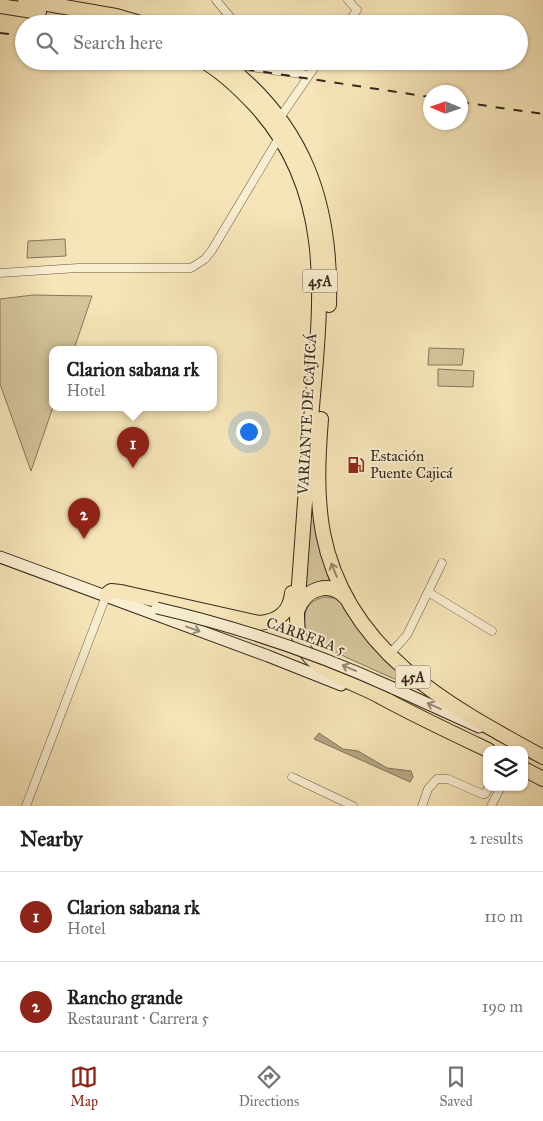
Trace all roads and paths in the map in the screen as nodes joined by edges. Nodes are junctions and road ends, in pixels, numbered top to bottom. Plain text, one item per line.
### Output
1 (25, 0) edge
2 (216, 0) edge
3 (348, 0) edge
4 (0, 6) edge
5 (54, 15) edge
6 (110, 15) edge
7 (228, 15) edge
8 (354, 15) edge
9 (217, 70) edge
10 (233, 70) edge
11 (270, 70) edge
12 (313, 70) edge
13 (276, 71) joint
14 (309, 75) junction
15 (279, 119) junction
16 (280, 136) junction
17 (0, 273) edge
18 (302, 541) junction
19 (0, 557) edge
20 (442, 564) dead end
21 (428, 592) junction
22 (104, 595) junction
23 (350, 603) junction
24 (297, 612) junction
25 (492, 631) dead end
26 (389, 656) junction
27 (396, 706) junction
28 (495, 731) junction
29 (483, 748) edge
30 (543, 757) edge
31 (528, 771) edge
32 (292, 777) dead end
33 (543, 779) edge
34 (487, 791) edge
35 (499, 791) edge
36 (26, 806) edge
37 (353, 806) edge
38 (422, 806) edge
39 (491, 806) edge

1 - 6 highway
2 - 7 street
3 - 8 street
4 - 5 highway
9 - 16 highway, VARIANTE DE CAJICÁ / 45A
10 - 15 highway, VARIANTE DE CAJICÁ / 45A
11 - 13 street
12 - 14 street
13 - 14 street
14 - 15 street
23 -> 15 highway, VARIANTE DE CAJICÁ / 45A
16 - 17 street
16 - 18 highway, VARIANTE DE CAJICÁ / 45A
18 - 22 highway
18 - 24 highway, VARIANTE DE CAJICÁ / 45A
19 - 22 main road, CARRERA 5 / 45A
20 - 21 street
21 - 25 street
21 - 26 street
22 -> 27 main road, CARRERA 5 / 45A
28 -> 22 main road, CARRERA 5 / 45A, bridge
22 - 36 street
23 - 24 highway
23 - 26 highway, VARIANTE DE CAJICÁ / 45A
24 - 27 highway, VARIANTE DE CAJICÁ / 45A
26 - 28 highway, VARIANTE DE CAJICÁ / 45A
27 - 29 highway, 45A
28 - 30 highway, 45A
31 - 33 highway
32 - 37 street
34 - 38 street
35 - 39 street

